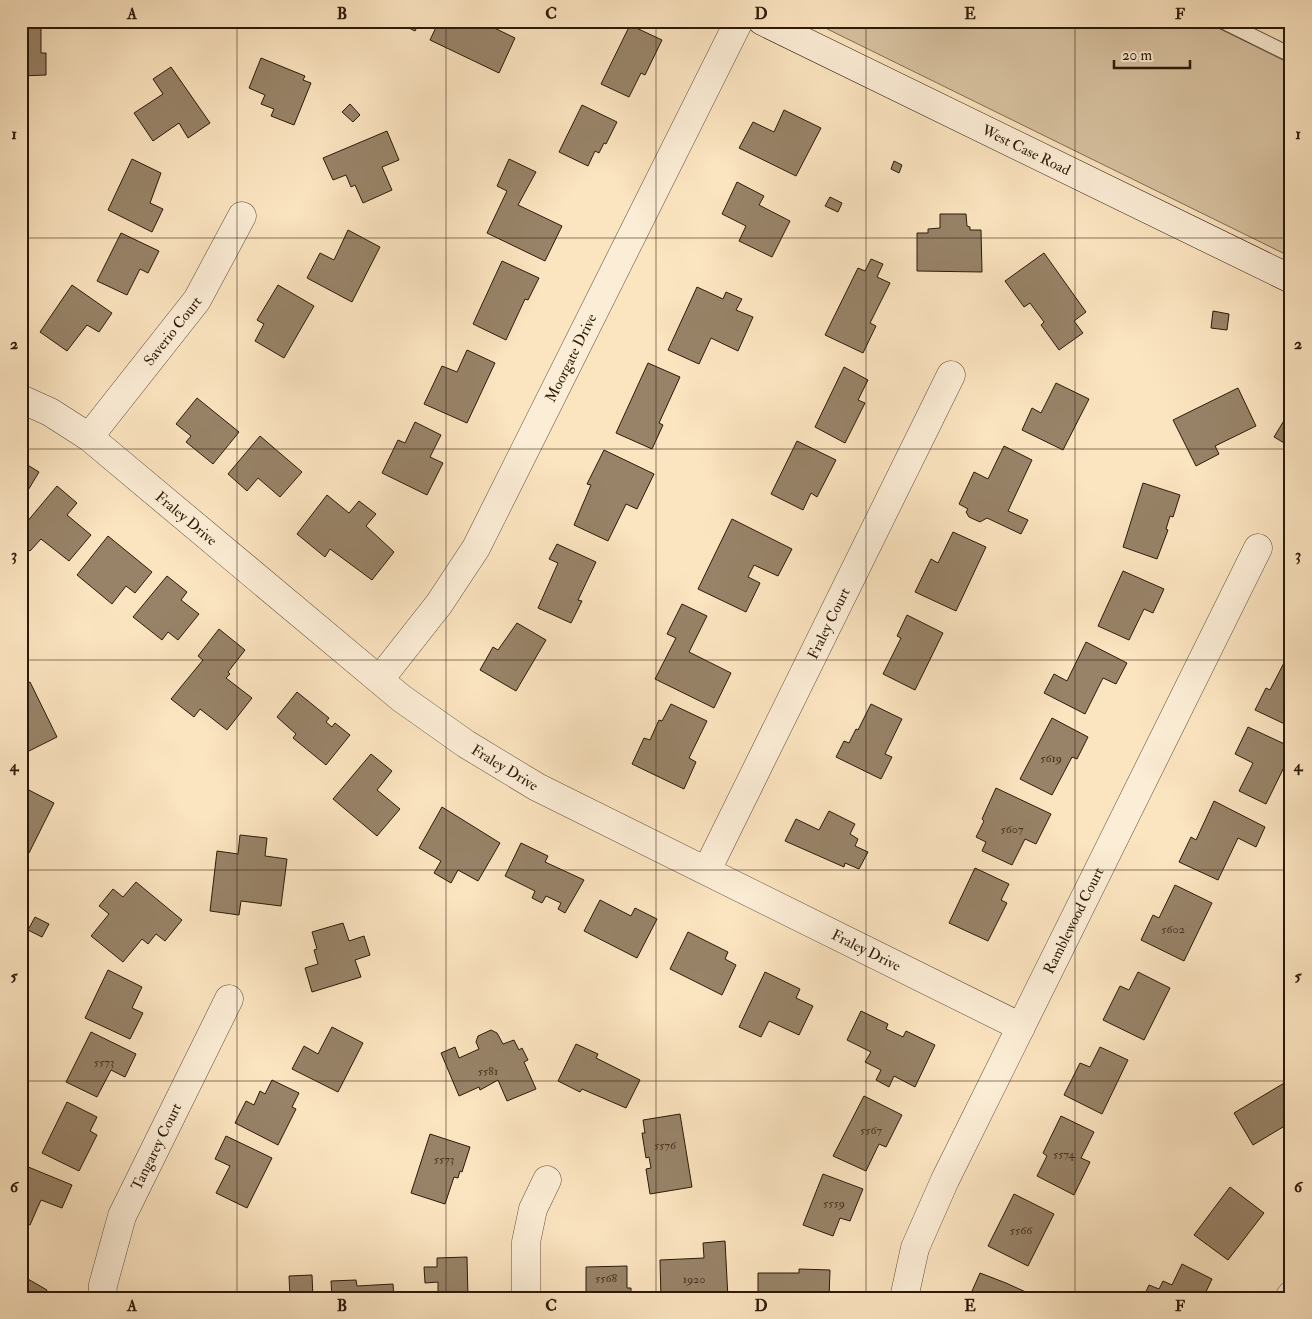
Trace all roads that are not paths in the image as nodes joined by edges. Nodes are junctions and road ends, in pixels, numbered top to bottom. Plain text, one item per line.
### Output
1 (739, 21) edge
2 (762, 21) edge
3 (1222, 21) edge
4 (1291, 55) edge
5 (242, 216) dead end
6 (1291, 278) edge
7 (951, 375) dead end
8 (21, 399) edge
9 (89, 437) junction
10 (1258, 548) dead end
11 (380, 679) junction
12 (707, 870) junction
13 (229, 999) dead end
14 (1021, 1027) junction
15 (547, 1180) dead end
16 (102, 1298) edge
17 (526, 1298) edge
18 (904, 1298) edge

1 - 11 street, Moorgate Drive
2 - 6 street, West Case Road
3 - 4 lane
5 - 9 street, Saverio Court
7 - 12 street, Fraley Court
8 - 9 street, Fraley Drive
9 - 11 street, Fraley Drive
10 - 14 street, Ramblewood Court
11 - 12 street, Fraley Drive
12 - 14 street, Fraley Drive
13 - 16 street, Tangarey Court
14 - 18 street, Ramblewood Court
15 - 17 street

